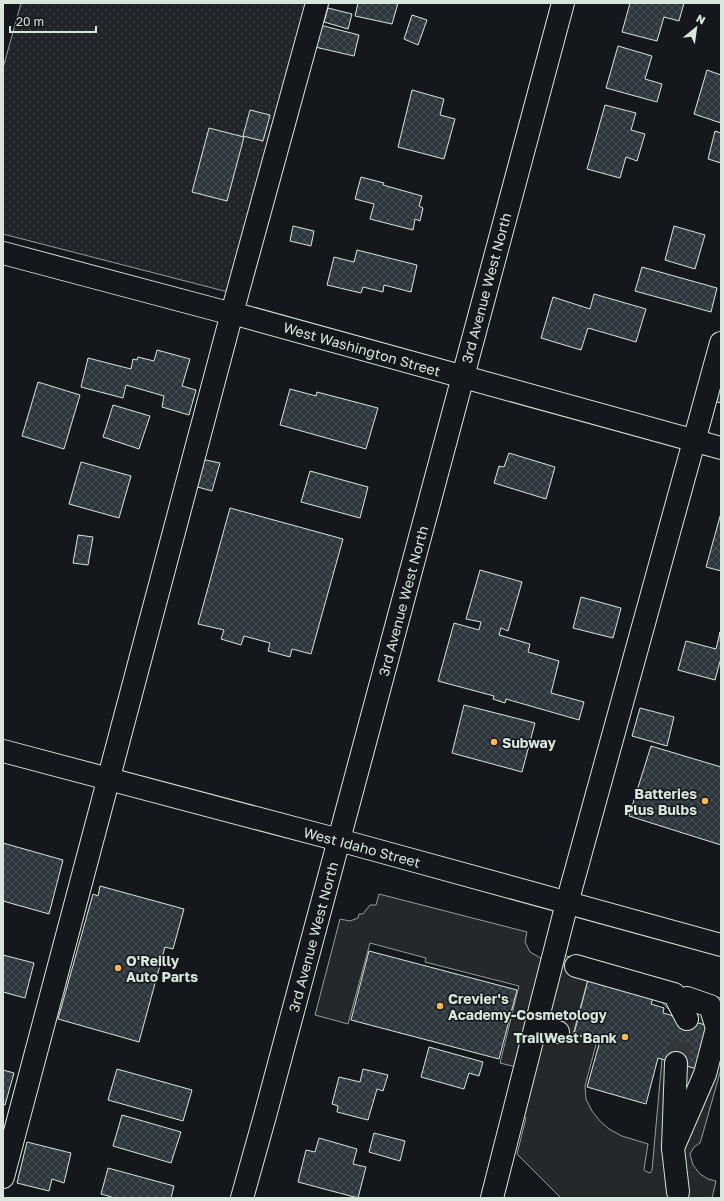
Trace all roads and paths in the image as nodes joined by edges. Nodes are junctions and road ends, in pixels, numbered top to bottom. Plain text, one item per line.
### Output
1 (317, 3) edge
2 (563, 3) edge
3 (4, 258) edge
4 (232, 313) junction
5 (721, 343) edge
6 (462, 378) junction
7 (694, 441) junction
8 (721, 448) edge
9 (3, 751) edge
10 (109, 779) junction
11 (339, 840) junction
12 (567, 903) junction
13 (721, 945) edge
14 (576, 966) dead end
15 (681, 996) junction
16 (692, 1021) tunnel mouth
17 (536, 1026) junction
18 (558, 1032) dead end
19 (682, 1065) tunnel mouth
20 (673, 1148) junction
21 (3, 1177) edge
22 (678, 1192) dead end
23 (242, 1198) edge
24 (492, 1198) edge

1 - 4 main road
2 - 6 main road, 3rd Avenue West North
3 - 4 main road, West Washington Street
4 - 6 main road, West Washington Street
4 - 10 main road
5 - 7 main road
6 - 7 main road, West Washington Street
6 - 11 main road, 3rd Avenue West North
7 - 8 main road, West Washington Street
7 - 12 main road
9 - 10 main road, West Idaho Street
10 - 11 main road, West Idaho Street
10 - 21 main road
11 - 12 main road, West Idaho Street
11 - 23 main road, 3rd Avenue West North
12 - 13 main road, West Idaho Street
12 - 17 main road
14 - 15 main road
15 - 16 main road
15 - 20 main road
17 - 18 main road
17 - 24 main road
19 - 20 main road
20 - 22 main road

